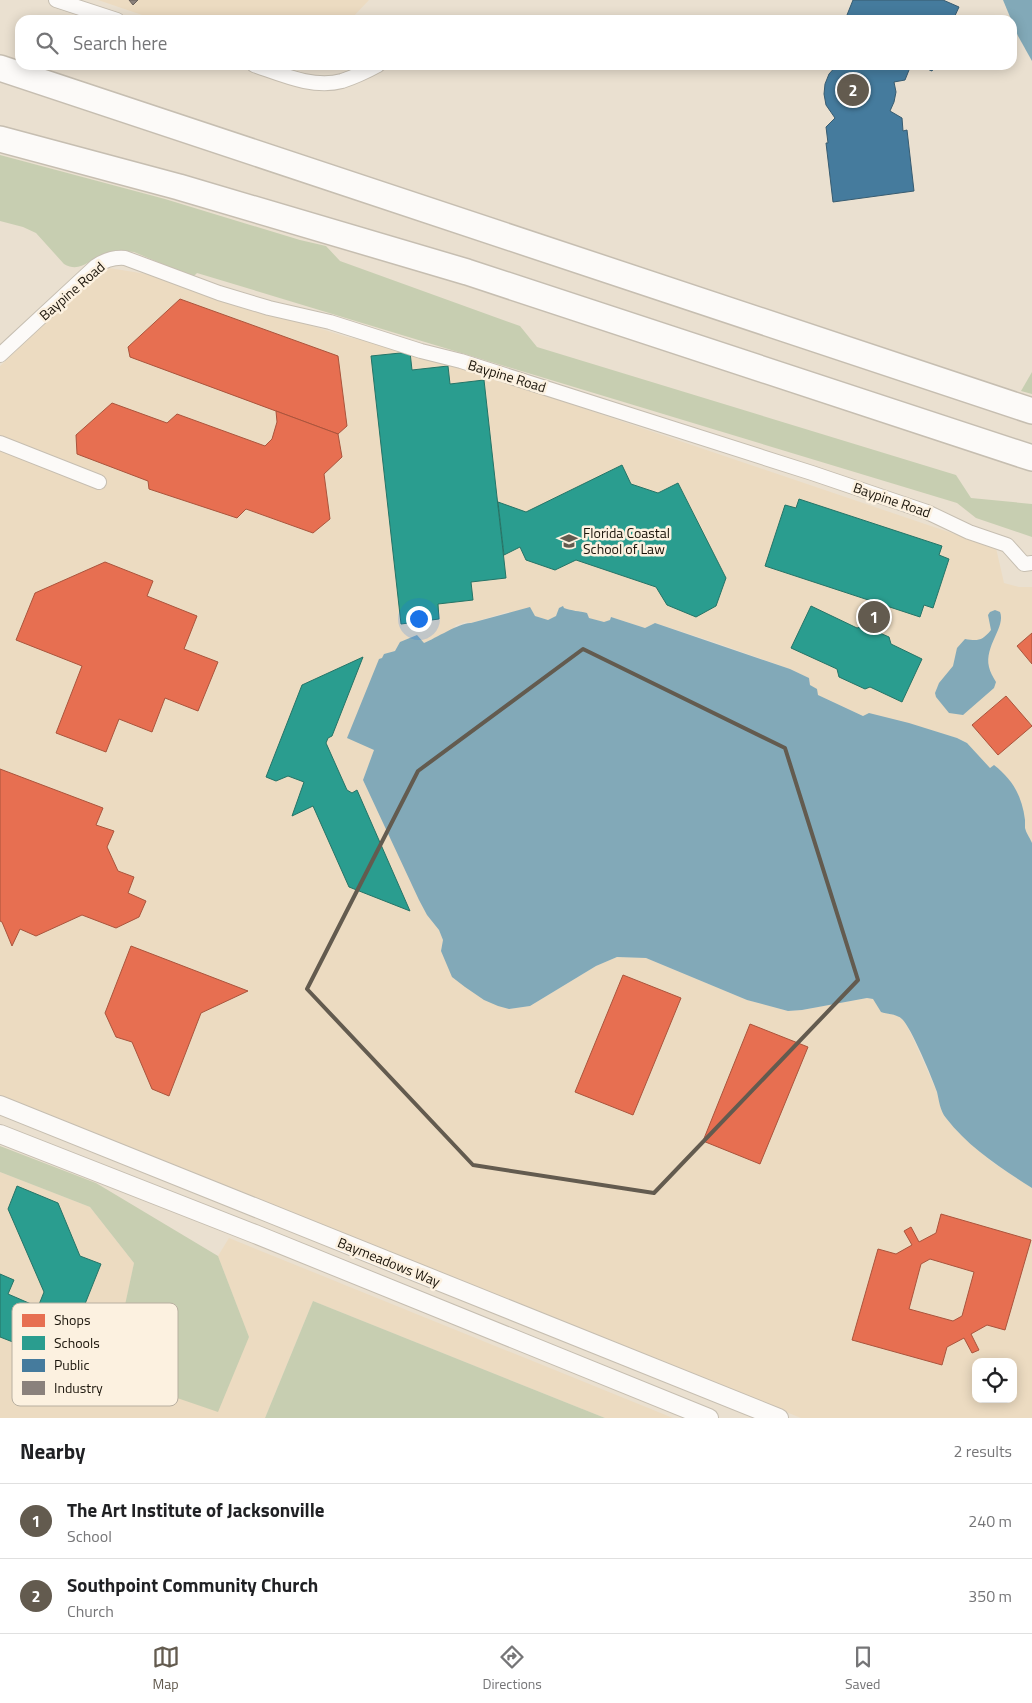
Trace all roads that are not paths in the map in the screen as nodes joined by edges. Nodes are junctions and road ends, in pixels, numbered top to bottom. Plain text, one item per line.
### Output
1 (56, 0) edge
2 (102, 15) edge
3 (0, 68) edge
4 (270, 70) edge
5 (366, 70) edge
6 (0, 138) edge
7 (0, 356) edge
8 (1032, 411) edge
9 (0, 443) edge
10 (1032, 458) edge
11 (99, 482) dead end
12 (1032, 563) edge
13 (0, 1106) edge
14 (0, 1134) edge
15 (710, 1390) junction
16 (702, 1417) edge
17 (779, 1418) edge

1 - 2 street
3 - 8 highway
4 - 5 street
6 - 10 highway
7 - 12 street, Baypine Road
9 - 11 street
13 - 15 street, Baymeadows Way
14 - 16 street, Baymeadows Way
15 - 16 street
15 - 17 street, Baymeadows Way

